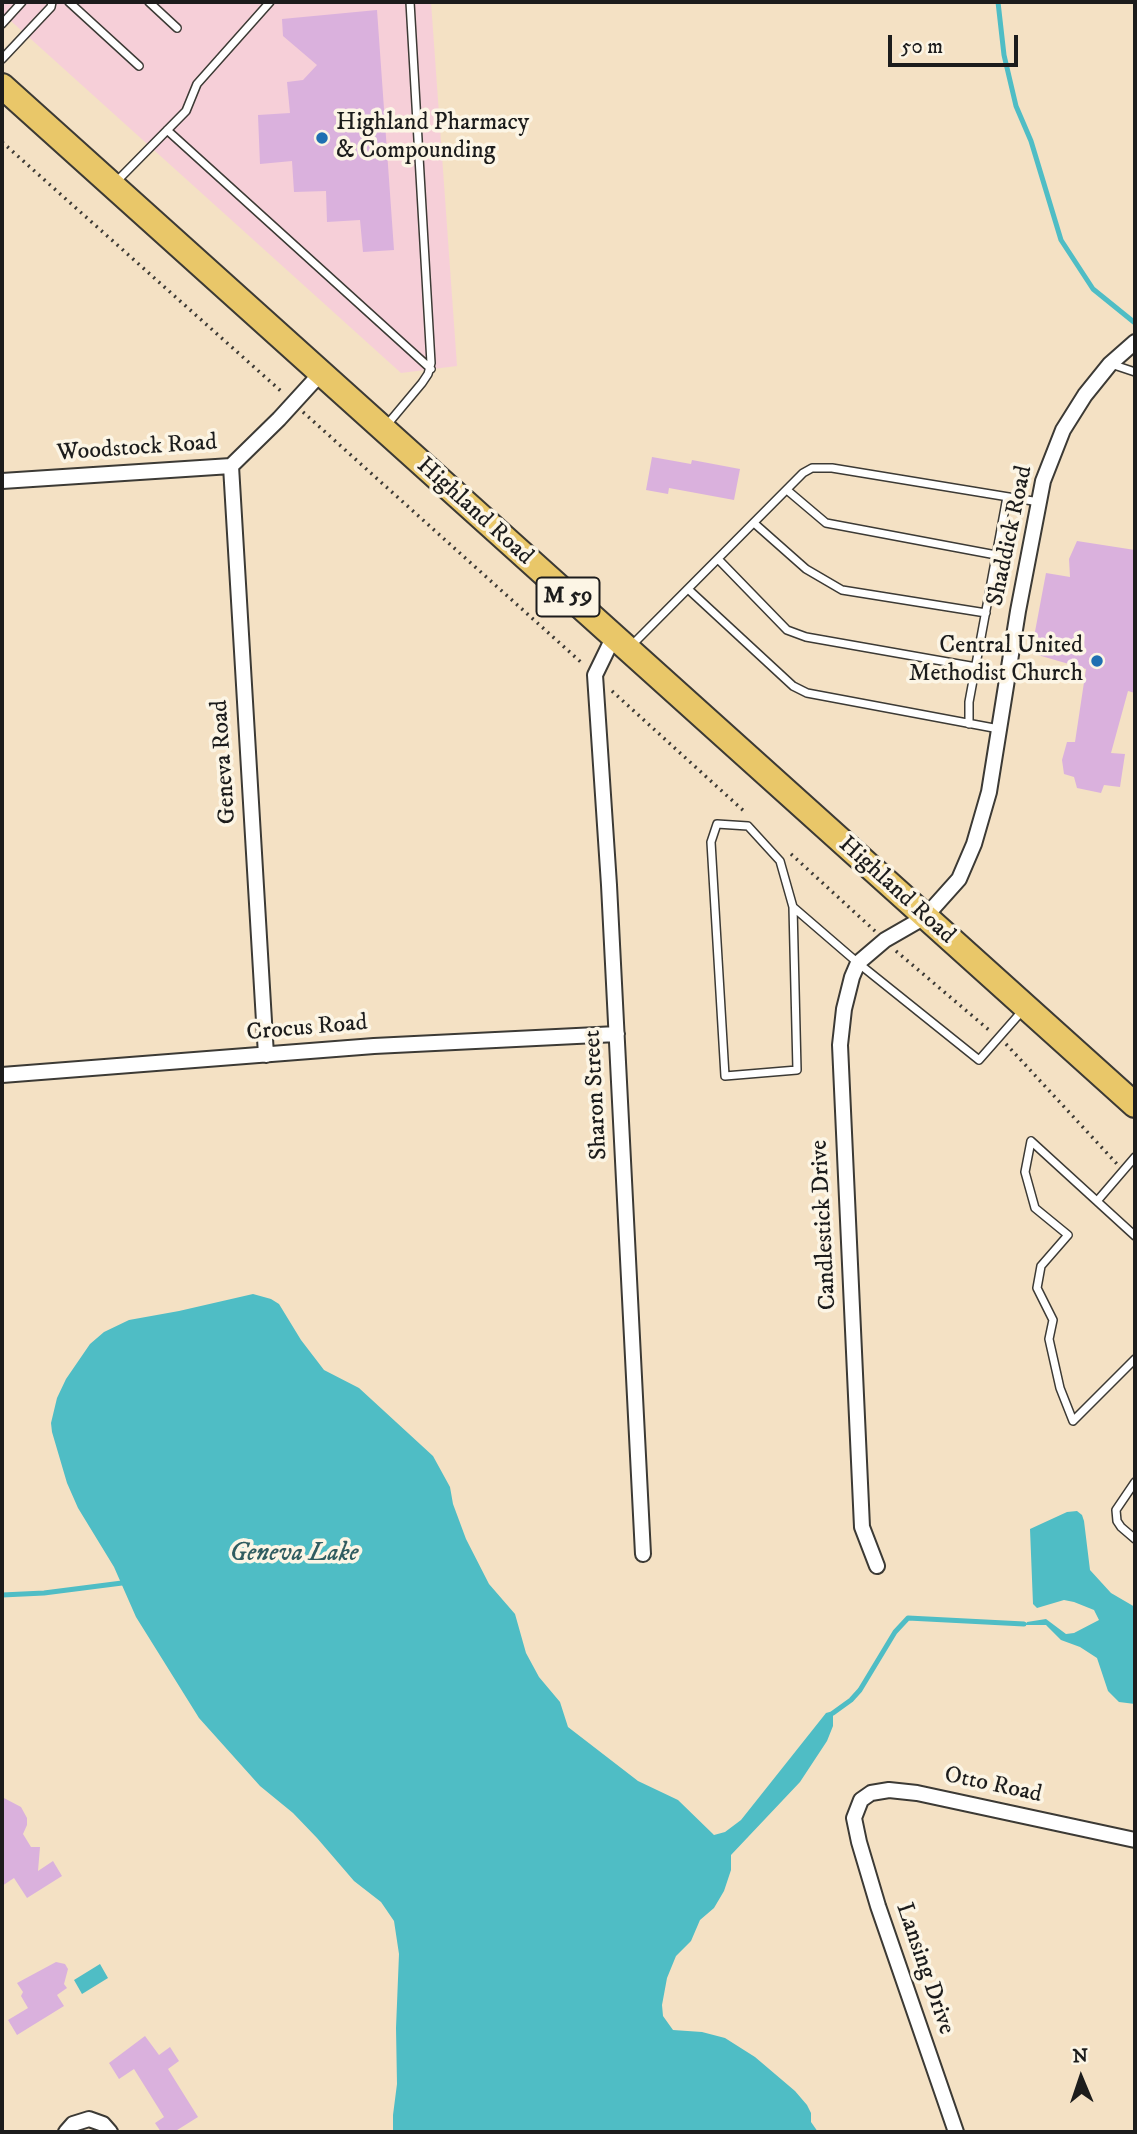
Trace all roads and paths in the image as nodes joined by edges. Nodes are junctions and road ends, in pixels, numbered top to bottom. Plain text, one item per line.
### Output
1 (22, 2) edge
2 (52, 2) edge
3 (69, 2) edge
4 (149, 2) edge
5 (270, 2) edge
6 (410, 2) edge
7 (2, 24) edge
8 (177, 28) dead end
9 (2, 59) edge
10 (139, 66) dead end
11 (2, 86) edge
12 (167, 130) junction
13 (2, 142) edge
14 (113, 185) junction
15 (1135, 342) edge
16 (1110, 363) junction
17 (430, 369) junction
18 (1135, 372) edge
19 (321, 373) junction
20 (294, 403) junction
21 (383, 429) junction
22 (232, 466) junction
23 (2, 481) edge
24 (787, 490) junction
25 (1007, 497) junction
26 (1039, 502) junction
27 (754, 523) junction
28 (996, 555) junction
29 (718, 559) junction
30 (688, 589) junction
31 (985, 613) junction
32 (620, 644) junction
33 (976, 667) junction
34 (595, 675) junction
35 (969, 724) junction
36 (999, 729) junction
37 (755, 821) dead end
38 (785, 849) dead end
39 (793, 907) junction
40 (925, 917) junction
41 (885, 940) junction
42 (858, 963) junction
43 (1026, 1007) junction
44 (617, 1034) junction
45 (998, 1037) junction
46 (266, 1055) junction
47 (2, 1075) edge
48 (1135, 1105) edge
49 (1135, 1157) edge
50 (1124, 1170) junction
51 (1098, 1200) junction
52 (1135, 1236) edge
53 (1135, 1359) edge
54 (1135, 1482) edge
55 (1135, 1539) edge
56 (643, 1554) dead end
57 (877, 1566) dead end
58 (855, 1818) joint
59 (1135, 1840) edge
60 (66, 2132) edge
61 (110, 2132) edge
62 (956, 2132) edge

1 - 7 lane
2 - 9 lane
3 - 10 lane
4 - 8 lane
5 - 12 lane
6 - 17 lane
11 - 14 highway, Highland Road / M 59
12 - 14 lane
12 - 17 lane
13 - 20 path
14 - 19 highway, Highland Road / M 59
15 - 16 street, Shaddick Road
16 - 18 lane
16 - 26 street, Shaddick Road
17 - 21 lane
19 - 20 street, Woodstock Road
19 - 21 highway, Highland Road / M 59
20 - 22 street, Woodstock Road
20 - 34 path
21 - 32 highway, Highland Road / M 59
22 - 23 street, Woodstock Road
22 - 46 street, Geneva Road
24 - 25 lane
24 - 27 lane
24 - 28 lane
25 - 26 lane
25 - 28 lane
26 - 36 street, Shaddick Road
27 - 29 lane
27 - 31 lane
28 - 31 lane
29 - 30 lane
29 - 33 lane
30 - 32 lane
30 - 35 lane
31 - 33 lane
32 - 34 street, Sharon Street
32 - 40 highway, Highland Road / M 59
33 - 35 lane
34 - 37 path
34 - 44 street, Sharon Street
35 - 36 lane
36 - 40 street, Shaddick Road
38 - 41 path
39 - 39 lane
39 - 42 lane
40 - 41 street
40 - 43 highway, Highland Road / M 59
41 - 42 street
41 - 45 path
42 - 45 lane
42 - 57 street, Candlestick Drive
43 - 45 lane
43 - 48 highway, Highland Road / M 59
44 - 46 street, Crocus Road
44 - 56 street, Sharon Street
45 - 50 path
46 - 47 street, Crocus Road
49 - 50 lane
50 - 51 lane
51 - 52 lane
51 - 53 lane
54 - 55 lane
58 - 59 street, Otto Road
58 - 62 street, Lansing Drive
60 - 61 street

